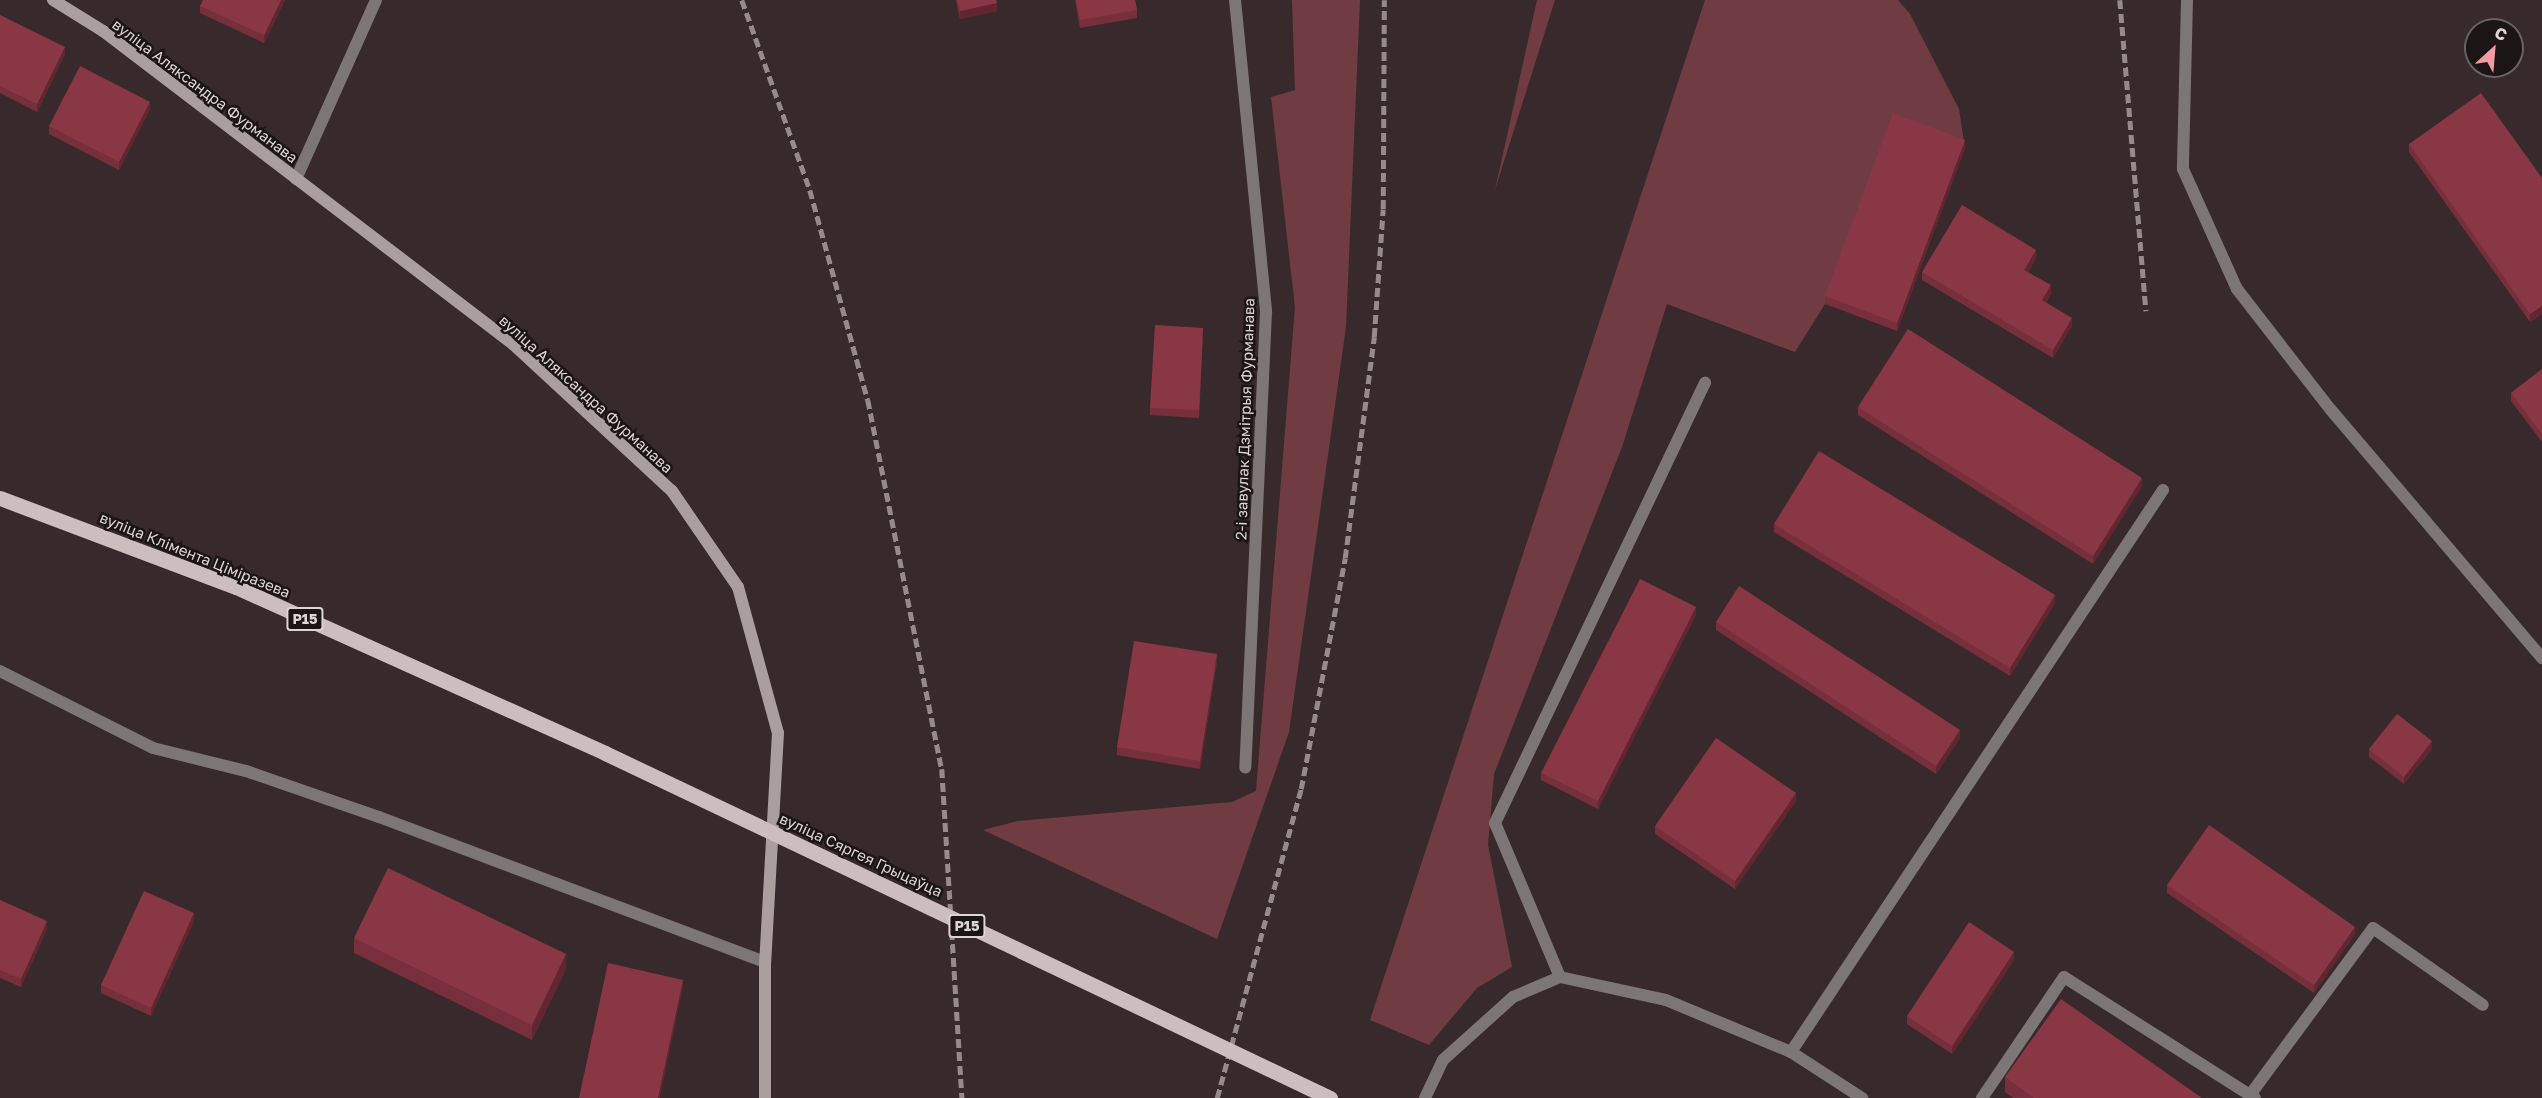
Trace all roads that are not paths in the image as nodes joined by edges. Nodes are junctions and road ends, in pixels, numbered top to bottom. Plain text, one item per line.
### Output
1 (53, 0) edge
2 (376, 0) edge
3 (1235, 0) edge
4 (2187, 0) edge
5 (296, 179) junction
6 (1705, 382) dead end
7 (2163, 490) dead end
8 (0, 498) edge
9 (2542, 658) edge
10 (0, 671) edge
11 (605, 753) joint
12 (1245, 768) dead end
13 (765, 962) junction
14 (1560, 977) junction
15 (2483, 1005) dead end
16 (1791, 1052) junction
17 (2253, 1096) edge
18 (765, 1098) edge
19 (1330, 1098) edge
20 (1425, 1098) edge
21 (1862, 1098) edge
22 (1982, 1098) edge

1 - 5 street, вуліца Аляксандра Фурманава
2 - 5 street
3 - 12 street, 2-і завулак Дзмітрыя Фурманава
4 - 9 street
5 - 13 street, вуліца Аляксандра Фурманава
6 - 14 street
7 - 16 street
8 - 11 main road, вуліца Клімента Ціміразева / Р15
10 - 13 street
11 - 19 main road, вуліца Сяргея Грыцаўца / Р15, bridge
13 - 18 street, вуліца Аляксандра Фурманава
14 - 16 street
14 - 20 street
15 - 17 street
16 - 21 street
17 - 22 street

